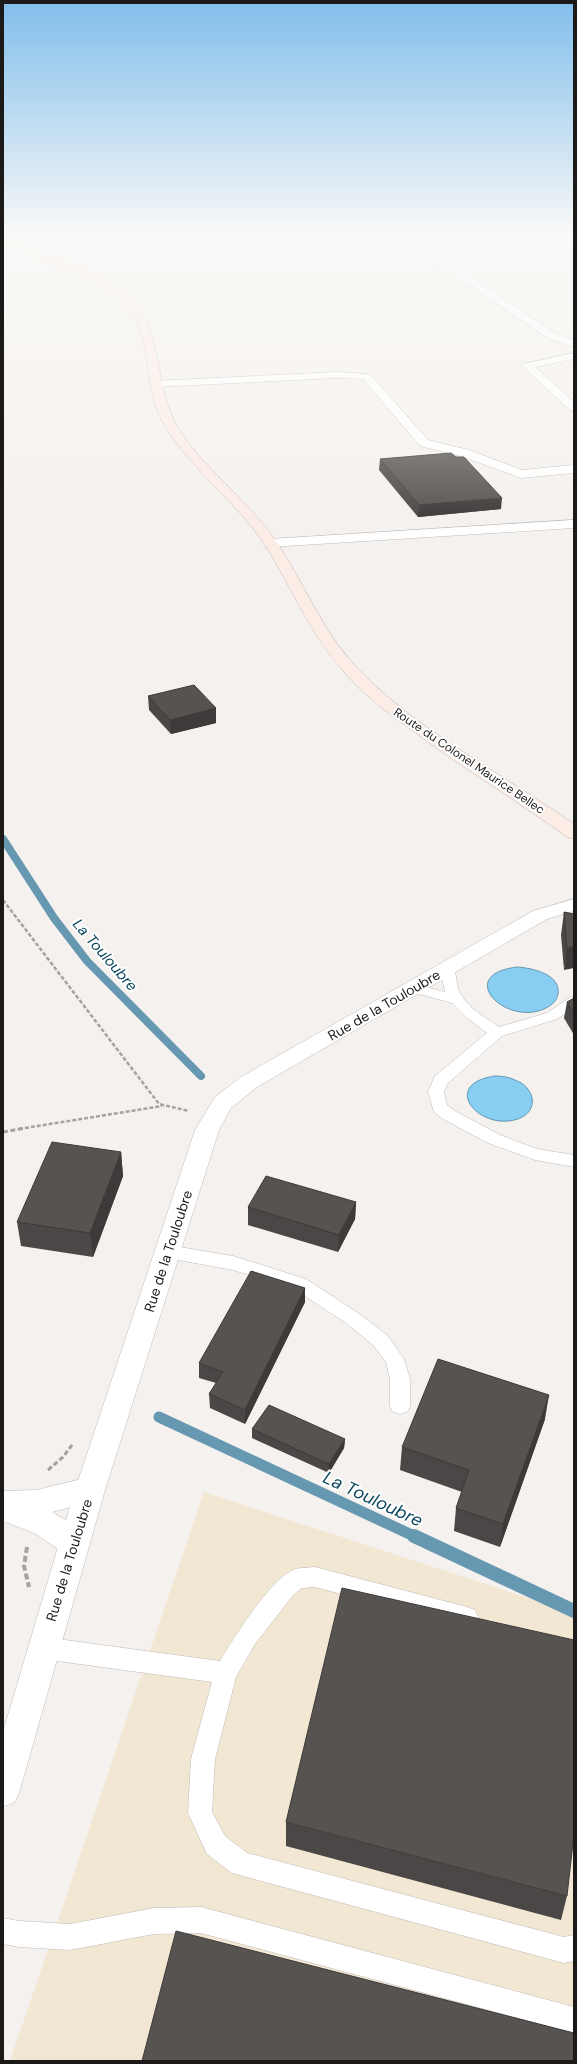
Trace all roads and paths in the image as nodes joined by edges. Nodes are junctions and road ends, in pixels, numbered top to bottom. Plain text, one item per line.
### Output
1 (146, 331) edge
2 (545, 331) edge
3 (574, 344) edge
4 (574, 356) edge
5 (155, 384) junction
6 (574, 408) edge
7 (574, 469) edge
8 (574, 524) edge
9 (270, 543) junction
10 (574, 833) edge
11 (574, 893) edge
12 (3, 900) edge
13 (574, 905) edge
14 (540, 915) junction
15 (447, 969) junction
16 (414, 988) junction
17 (455, 999) junction
18 (574, 1001) edge
19 (497, 1033) junction
20 (165, 1105) junction
21 (192, 1111) dead end
22 (3, 1132) edge
23 (574, 1161) edge
24 (168, 1252) junction
25 (400, 1406) dead end
26 (90, 1490) junction
27 (3, 1504) edge
28 (3, 1508) edge
29 (75, 1543) junction
30 (483, 1621) edge
31 (43, 1648) junction
32 (226, 1673) junction
33 (3, 1790) edge
34 (3, 1931) edge
35 (574, 1948) edge
36 (574, 2020) edge

1 - 5 main road, Route du Colonel Maurice Bellec
2 - 3 street
4 - 6 street
5 - 7 street
5 - 9 main road, Route du Colonel Maurice Bellec
8 - 9 street
9 - 10 main road, Route du Colonel Maurice Bellec
11 - 14 street
12 - 20 path
13 - 14 street, Rue de la Touloubre
14 - 15 street, Rue de la Touloubre
15 - 16 street, Rue de la Touloubre
15 - 17 lane
16 - 17 lane
16 - 24 street, Rue de la Touloubre
17 - 19 lane
18 - 19 lane
19 - 23 lane
20 - 21 path
20 - 22 path
24 - 25 lane
24 - 26 street, Rue de la Touloubre
26 - 27 street
26 - 29 street, Rue de la Touloubre
28 - 29 street
29 - 31 street, Rue de la Touloubre
30 - 32 lane
31 - 32 lane
31 - 33 street, Rue de la Touloubre
32 - 35 lane
34 - 36 lane

